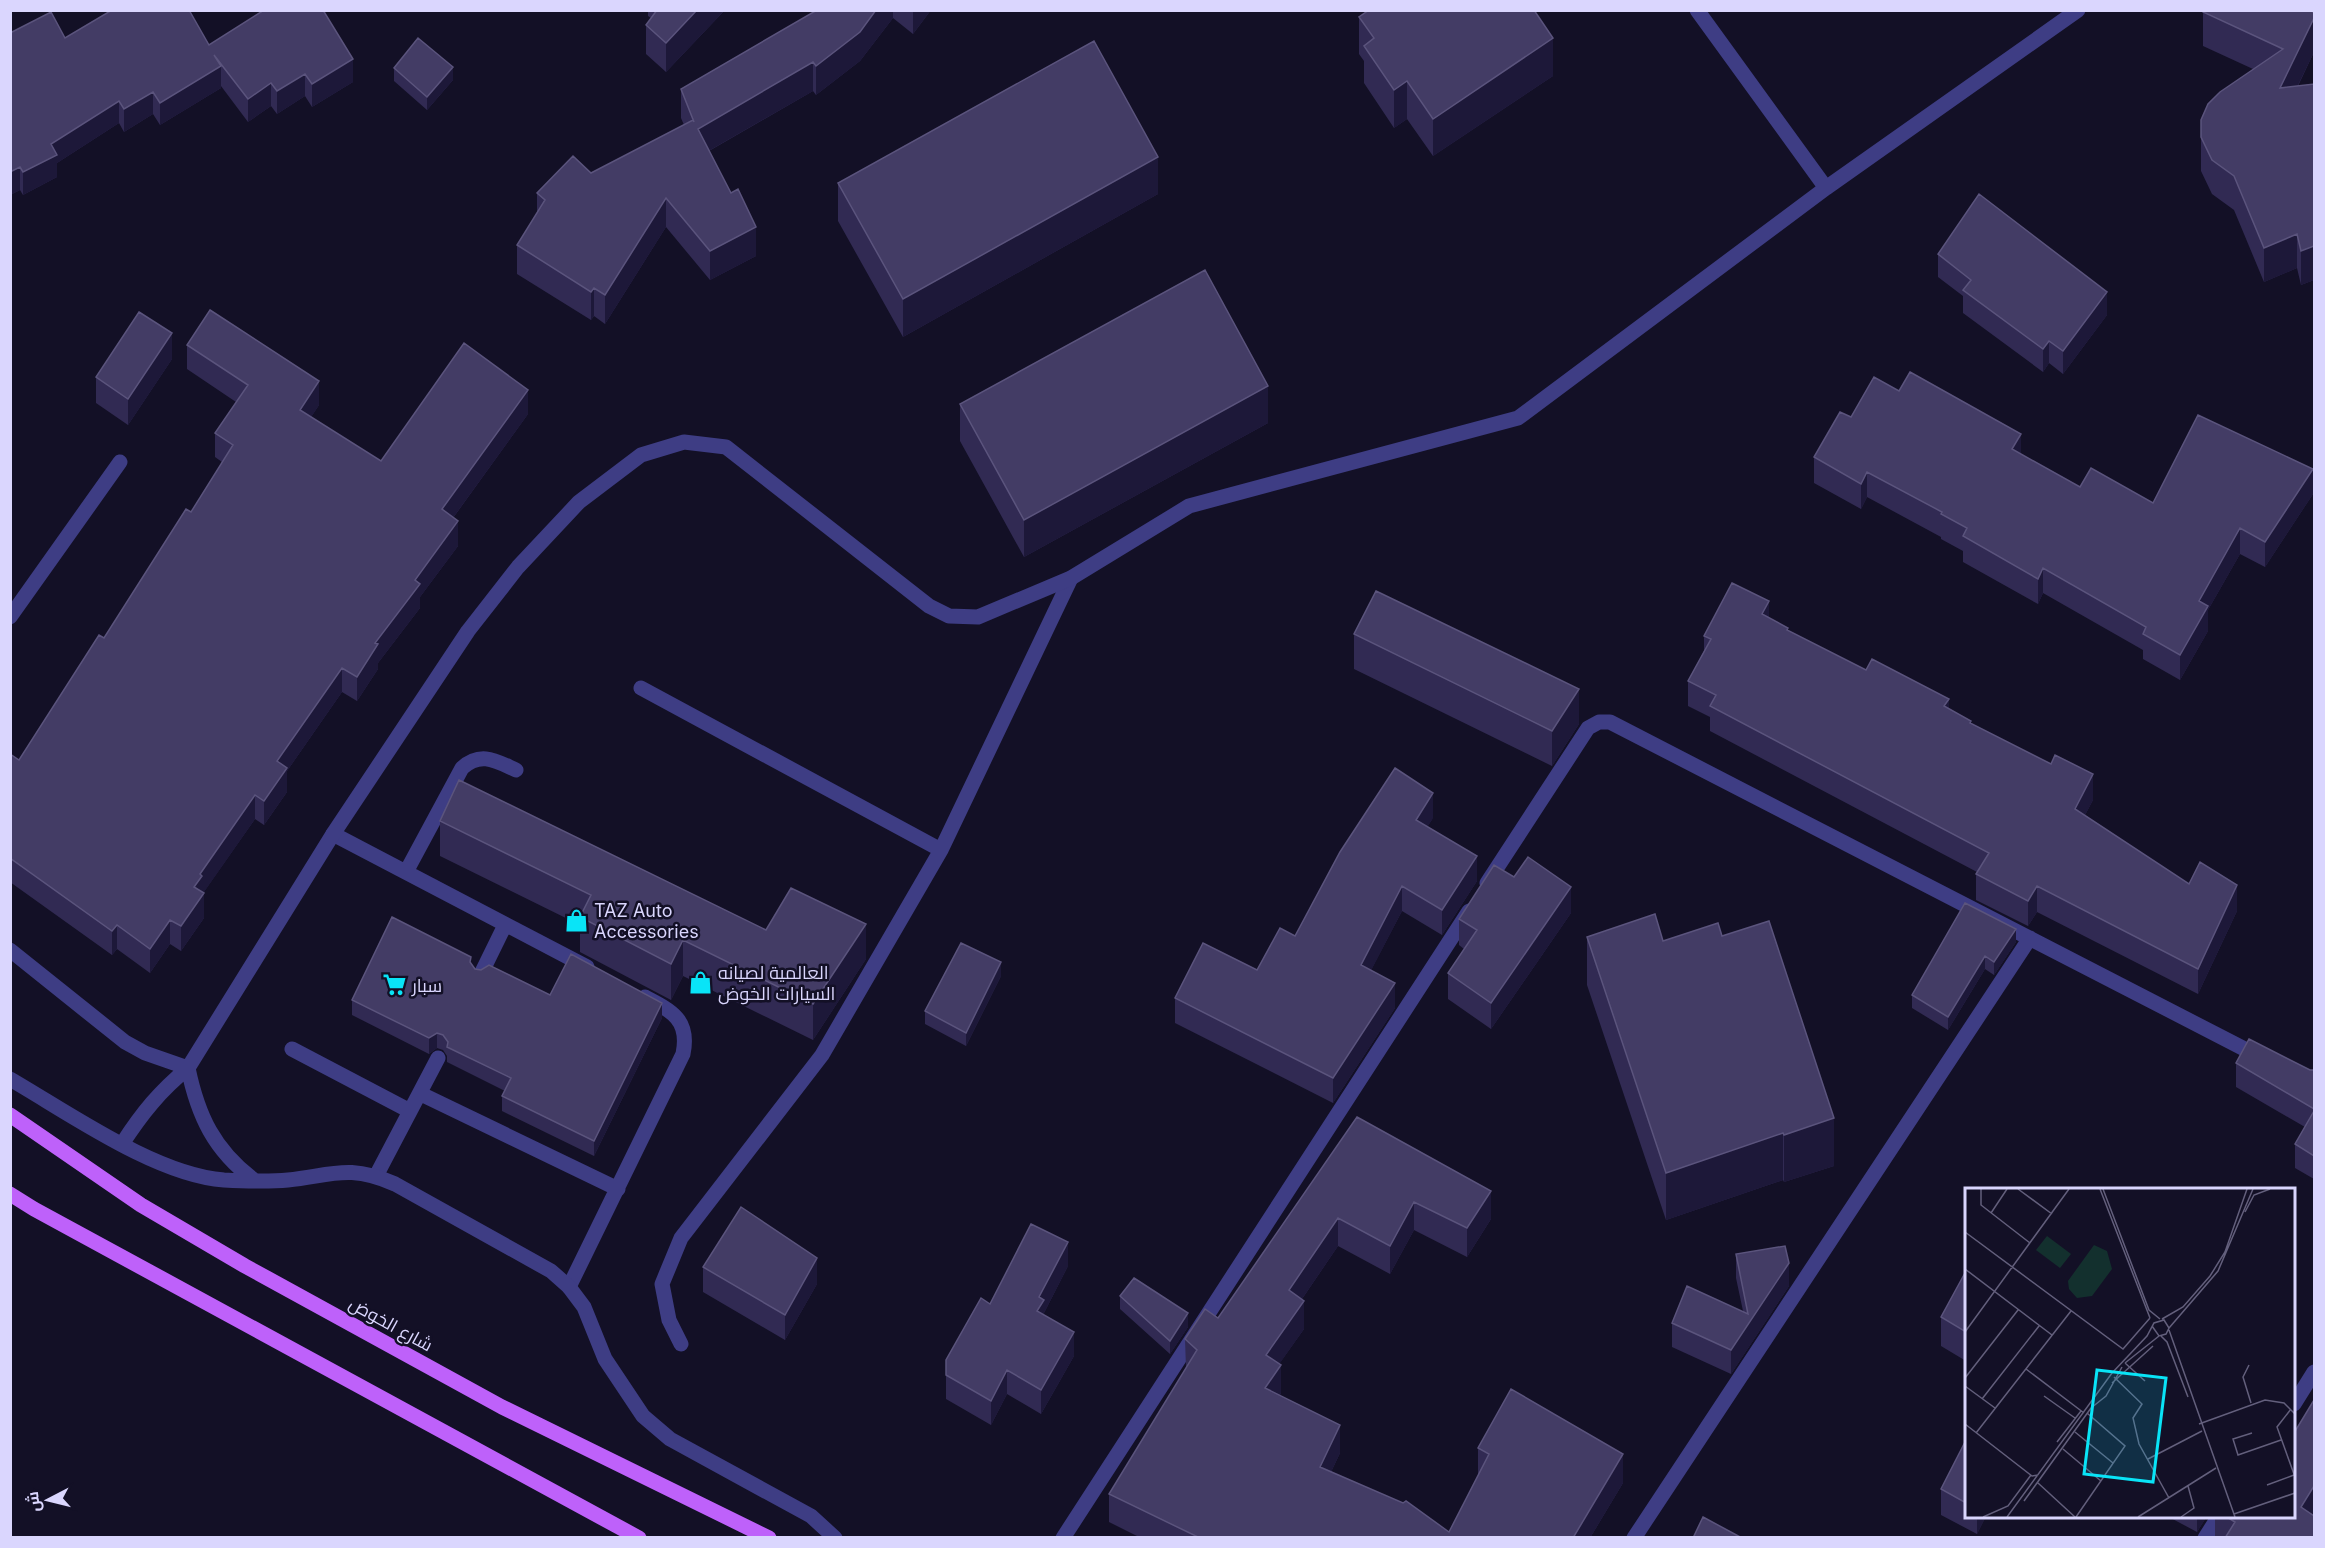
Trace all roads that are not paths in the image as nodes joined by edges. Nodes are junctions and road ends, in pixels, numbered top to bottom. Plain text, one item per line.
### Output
1 (1697, 10) edge
2 (2078, 10) edge
3 (1826, 189) junction
4 (120, 462) dead end
5 (1071, 578) junction
6 (10, 617) edge
7 (641, 688) dead end
8 (516, 770) dead end
9 (333, 834) junction
10 (941, 850) junction
11 (406, 872) junction
12 (505, 924) junction
13 (2030, 938) junction
14 (10, 950) edge
15 (596, 972) edge
16 (480, 976) edge
17 (636, 992) edge
18 (292, 1049) dead end
19 (438, 1058) dead end
20 (2272, 1063) edge
21 (188, 1068) junction
22 (10, 1079) edge
23 (421, 1094) junction
24 (410, 1111) junction
25 (10, 1115) edge
26 (122, 1144) junction
27 (376, 1176) junction
28 (254, 1180) junction
29 (618, 1189) junction
30 (10, 1194) edge
31 (570, 1287) junction
32 (681, 1344) dead end
33 (2314, 1372) edge
34 (2295, 1402) edge
35 (2218, 1518) edge
36 (639, 1538) edge
37 (769, 1538) edge
38 (835, 1538) edge
39 (1063, 1538) edge
40 (1634, 1538) edge
41 (2205, 1538) edge

1 - 3 street
2 - 3 street
3 - 5 street
4 - 6 street
5 - 9 street
5 - 10 street
7 - 10 street
8 - 11 street
9 - 11 street
9 - 21 street
10 - 32 street
11 - 12 street
12 - 15 street
12 - 16 street
13 - 20 street
13 - 39 street
13 - 40 street
14 - 21 street
17 - 29 street
18 - 24 street
19 - 23 street
21 - 26 street
21 - 28 street
22 - 26 street
23 - 24 street
23 - 29 street
24 - 27 street
25 - 37 main road, شارع الخوض
26 - 28 street
27 - 28 street
27 - 31 street
29 - 31 street
30 - 36 main road
31 - 38 street
33 - 34 street
35 - 41 street

